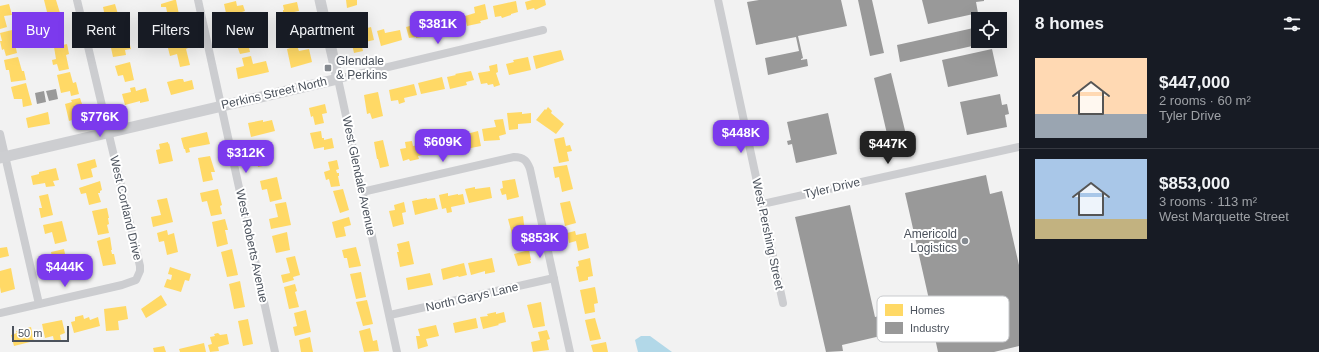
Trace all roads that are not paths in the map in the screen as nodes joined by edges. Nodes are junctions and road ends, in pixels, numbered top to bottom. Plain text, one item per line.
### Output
1 (77, 0) edge
2 (198, 0) edge
3 (320, 0) edge
4 (718, 0) edge
5 (543, 30) dead end
6 (338, 79) junction
7 (221, 106) junction
8 (109, 133) junction
9 (0, 134) edge
10 (1019, 146) edge
11 (3, 157) edge
12 (362, 192) junction
13 (762, 204) junction
14 (554, 278) junction
15 (783, 303) dead end
16 (39, 304) junction
17 (0, 313) edge
18 (390, 315) junction
19 (275, 352) edge
20 (397, 352) edge
21 (570, 352) edge

1 - 8 street, West Cortland Drive
2 - 7 street, West Roberts Avenue
3 - 6 street, West Glendale Avenue
4 - 13 street, West Pershing Street
5 - 6 street, Perkins Street North
6 - 7 street, Perkins Street North
6 - 12 street, West Glendale Avenue
7 - 8 street, Perkins Street North
7 - 19 street, West Roberts Avenue
8 - 11 street, Perkins Street North
8 - 16 street, West Cortland Drive
9 - 11 street
10 - 13 street, Tyler Drive
11 - 16 street
12 - 14 street
12 - 18 street, West Glendale Avenue
13 - 15 street, West Pershing Street
14 - 18 street, North Garys Lane
14 - 21 street
16 - 17 street
18 - 20 street, West Glendale Avenue

